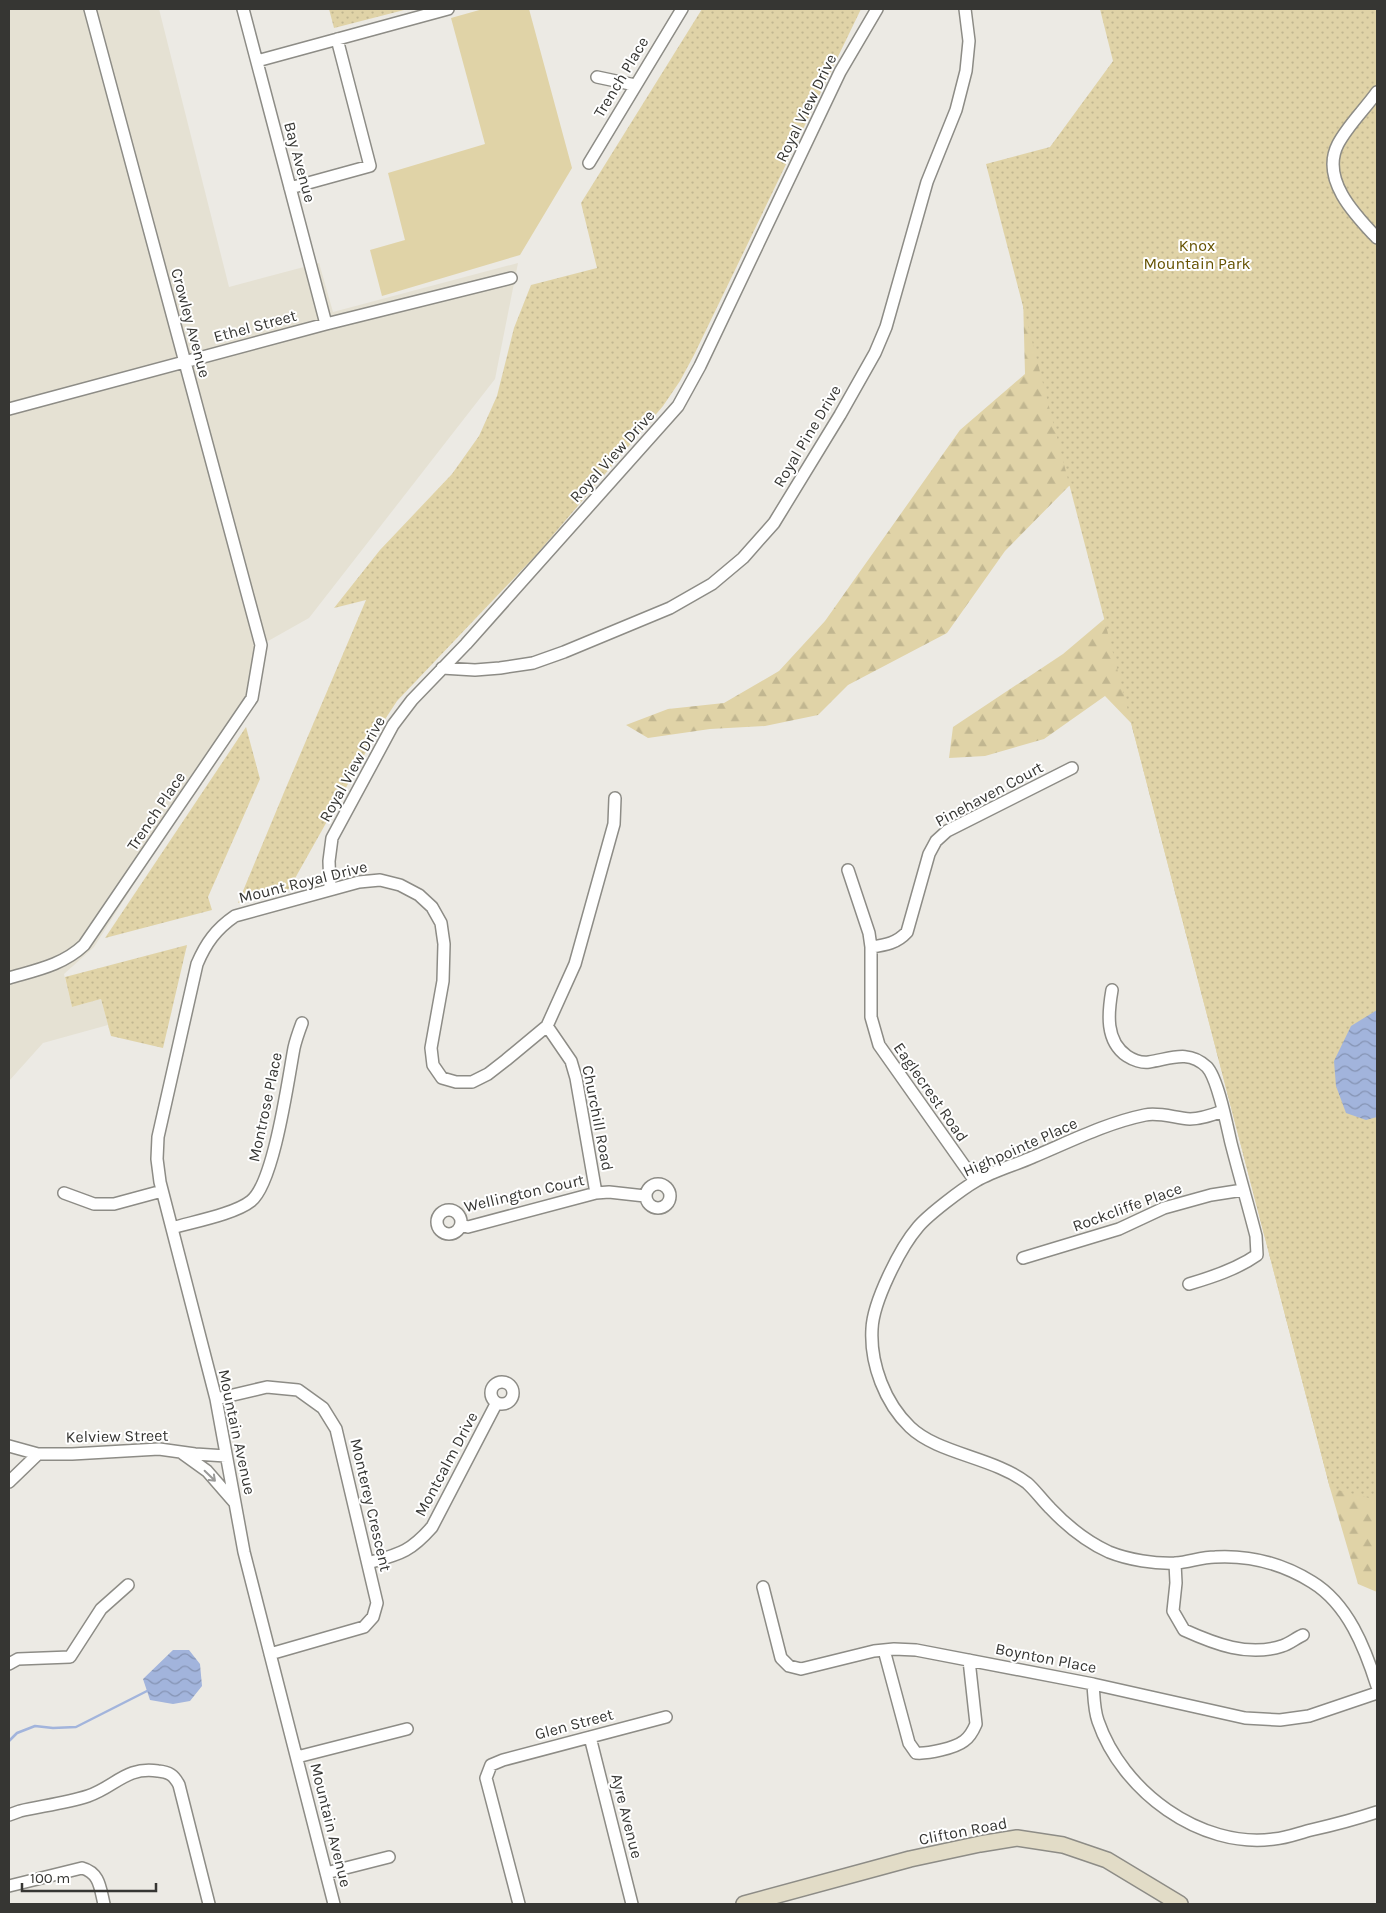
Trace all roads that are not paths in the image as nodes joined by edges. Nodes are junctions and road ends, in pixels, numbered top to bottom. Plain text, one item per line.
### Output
1 (90, 9) edge
2 (243, 9) edge
3 (448, 9) edge
4 (682, 9) edge
5 (877, 9) edge
6 (965, 9) edge
7 (337, 39) junction
8 (257, 61) junction
9 (597, 77) dead end
10 (635, 85) junction
11 (1377, 92) edge
12 (589, 163) dead end
13 (290, 188) junction
14 (1377, 238) edge
15 (511, 278) dead end
16 (326, 324) junction
17 (185, 362) junction
18 (9, 409) edge
19 (261, 645) joint
20 (442, 668) junction
21 (1072, 768) dead end
22 (615, 798) dead end
23 (848, 870) dead end
24 (330, 889) junction
25 (871, 947) junction
26 (197, 964) joint
27 (9, 978) edge
28 (1112, 990) dead end
29 (302, 1022) dead end
30 (547, 1026) junction
31 (1223, 1111) junction
32 (975, 1181) junction
33 (1243, 1190) junction
34 (162, 1191) junction
35 (64, 1193) dead end
36 (596, 1193) junction
37 (645, 1196) dead end
38 (461, 1225) dead end
39 (172, 1228) junction
40 (1023, 1258) dead end
41 (1189, 1284) dead end
42 (216, 1400) junction
43 (496, 1404) dead end
44 (9, 1446) edge
45 (182, 1452) junction
46 (38, 1454) junction
47 (226, 1456) junction
48 (9, 1482) edge
49 (235, 1503) junction
50 (368, 1562) junction
51 (1175, 1563) junction
52 (128, 1585) dead end
53 (763, 1587) dead end
54 (1303, 1634) dead end
55 (884, 1650) junction
56 (270, 1654) junction
57 (969, 1660) junction
58 (9, 1664) edge
59 (1093, 1684) junction
60 (1377, 1686) edge
61 (1377, 1693) edge
62 (666, 1717) dead end
63 (407, 1729) dead end
64 (590, 1737) junction
65 (297, 1757) junction
66 (1377, 1812) edge
67 (9, 1815) edge
68 (389, 1857) dead end
69 (326, 1873) junction
70 (9, 1886) edge
71 (104, 1904) edge
72 (209, 1904) edge
73 (334, 1904) edge
74 (519, 1904) edge
75 (632, 1904) edge
76 (749, 1904) edge
77 (1180, 1904) edge

1 - 17 street, Crowley Avenue
2 - 8 street, Bay Avenue
3 - 7 street
4 - 10 street, Trench Place
5 - 20 street, Royal View Drive
6 - 20 street, Royal Pine Drive
7 - 8 street
7 - 13 street
8 - 13 street, Bay Avenue
9 - 10 street
10 - 12 street, Trench Place
11 - 14 street
13 - 16 street, Bay Avenue
15 - 16 street, Ethel Street
16 - 17 street, Ethel Street
17 - 18 street, Ethel Street
17 - 19 street, Crowley Avenue
19 - 27 street, Trench Place
20 - 24 street, Royal View Drive
21 - 25 street, Pinehaven Court
22 - 30 street, Mount Royal Drive
23 - 25 street, Eaglecrest Road
24 - 26 street, Mount Royal Drive
24 - 30 street, Mount Royal Drive
25 - 32 street, Eaglecrest Road
26 - 34 street, Mountain Avenue
28 - 31 street
29 - 39 street, Montrose Place
30 - 36 street, Churchill Road
31 - 32 street, Highpointe Place
31 - 33 street
32 - 51 street, Highpointe Place
33 - 40 street, Rockcliffe Place
33 - 41 street
34 - 35 street
34 - 39 street, Mountain Avenue
36 - 37 street, Wellington Court
36 - 38 street, Wellington Court
39 - 42 street, Mountain Avenue
42 - 47 street, Mountain Avenue
42 - 50 street, Monterey Crescent
43 - 50 street, Montcalm Drive
44 - 46 street, Kelview Street
45 - 46 street, Kelview Street
45 - 47 street, Kelview Street
45 -> 49 street
46 - 48 street
47 - 49 street, Mountain Avenue
49 - 56 street, Mountain Avenue
50 - 56 street, Monterey Crescent
51 - 54 street
51 - 60 street, Highpointe Place
52 - 58 street
53 - 55 street, Boynton Place
55 - 57 street, Boynton Place
55 - 57 street
56 - 65 street, Mountain Avenue
57 - 59 street, Boynton Place
59 - 61 street, Boynton Place
59 - 66 street
62 - 64 street, Glen Street
63 - 65 street
64 - 74 street, Glen Street
64 - 75 street, Ayre Avenue
65 - 69 street, Mountain Avenue
67 - 72 street
68 - 69 street
69 - 73 street, Mountain Avenue
70 - 71 street
76 - 77 main road, Clifton Road

